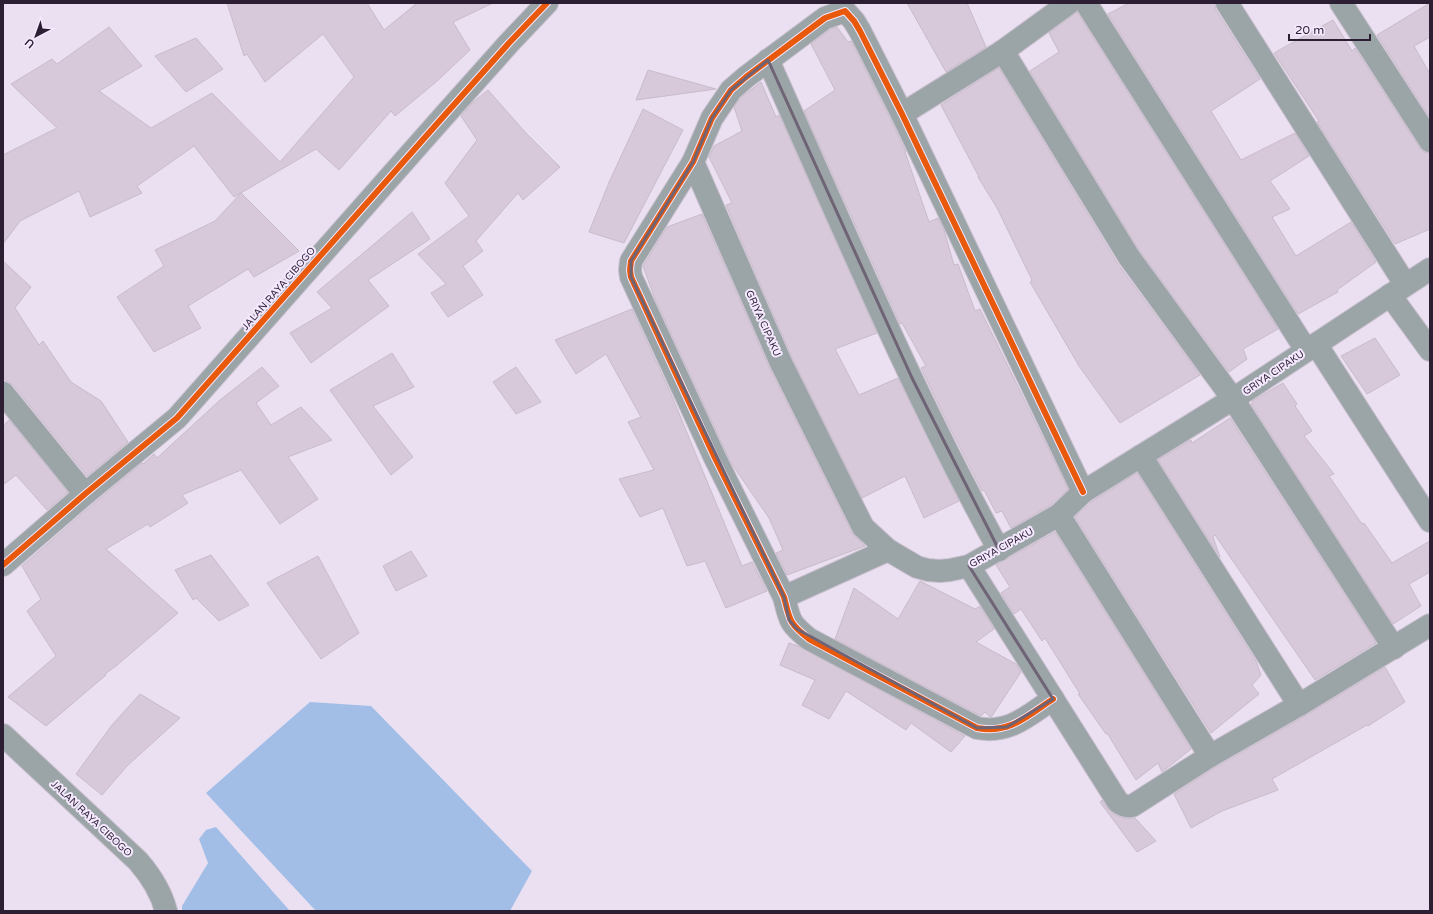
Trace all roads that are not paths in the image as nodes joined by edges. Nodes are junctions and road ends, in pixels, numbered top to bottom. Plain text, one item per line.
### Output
1 (546, 3) edge
2 (1069, 3) edge
3 (1086, 3) edge
4 (1227, 3) edge
5 (1341, 3) edge
6 (848, 7) edge
7 (1003, 51) junction
8 (768, 60) junction
9 (902, 114) junction
10 (1430, 141) edge
11 (693, 162) junction
12 (1430, 269) edge
13 (1398, 290) junction
14 (1311, 347) junction
15 (1430, 350) edge
16 (3, 394) edge
17 (1233, 399) junction
18 (1141, 456) junction
19 (1083, 492) junction
20 (85, 494) junction
21 (1058, 515) junction
22 (1430, 521) edge
23 (888, 550) junction
24 (999, 550) junction
25 (3, 565) edge
26 (969, 566) junction
27 (784, 597) junction
28 (1430, 624) edge
29 (1394, 648) junction
30 (1053, 699) junction
31 (1299, 705) junction
32 (3, 735) edge
33 (1210, 756) junction
34 (166, 911) edge

1 - 20 street, JALAN RAYA CIBOGO
2 - 7 street
3 - 14 street
4 - 13 street
5 - 10 street
6 - 8 street
6 - 9 street
7 - 9 street
7 - 17 street
8 - 11 street
8 - 24 street
9 - 19 street
11 - 23 street, GRIYA CIPAKU
11 - 27 street
12 - 13 street, GRIYA CIPAKU
13 - 14 street, GRIYA CIPAKU
13 - 15 street
14 - 17 street, GRIYA CIPAKU
14 - 22 street
16 - 20 street
17 - 18 street, GRIYA CIPAKU
17 - 29 street
18 - 19 street, GRIYA CIPAKU
18 - 31 street
19 - 21 street, GRIYA CIPAKU
20 - 25 street, JALAN RAYA CIBOGO
21 - 24 street, GRIYA CIPAKU
21 - 33 street
23 - 26 street, GRIYA CIPAKU
23 - 27 street
24 - 26 street, GRIYA CIPAKU
26 - 30 street
27 - 30 street
28 - 29 street
29 - 31 street
30 - 33 street
31 - 33 street
32 - 34 street, JALAN RAYA CIBOGO

